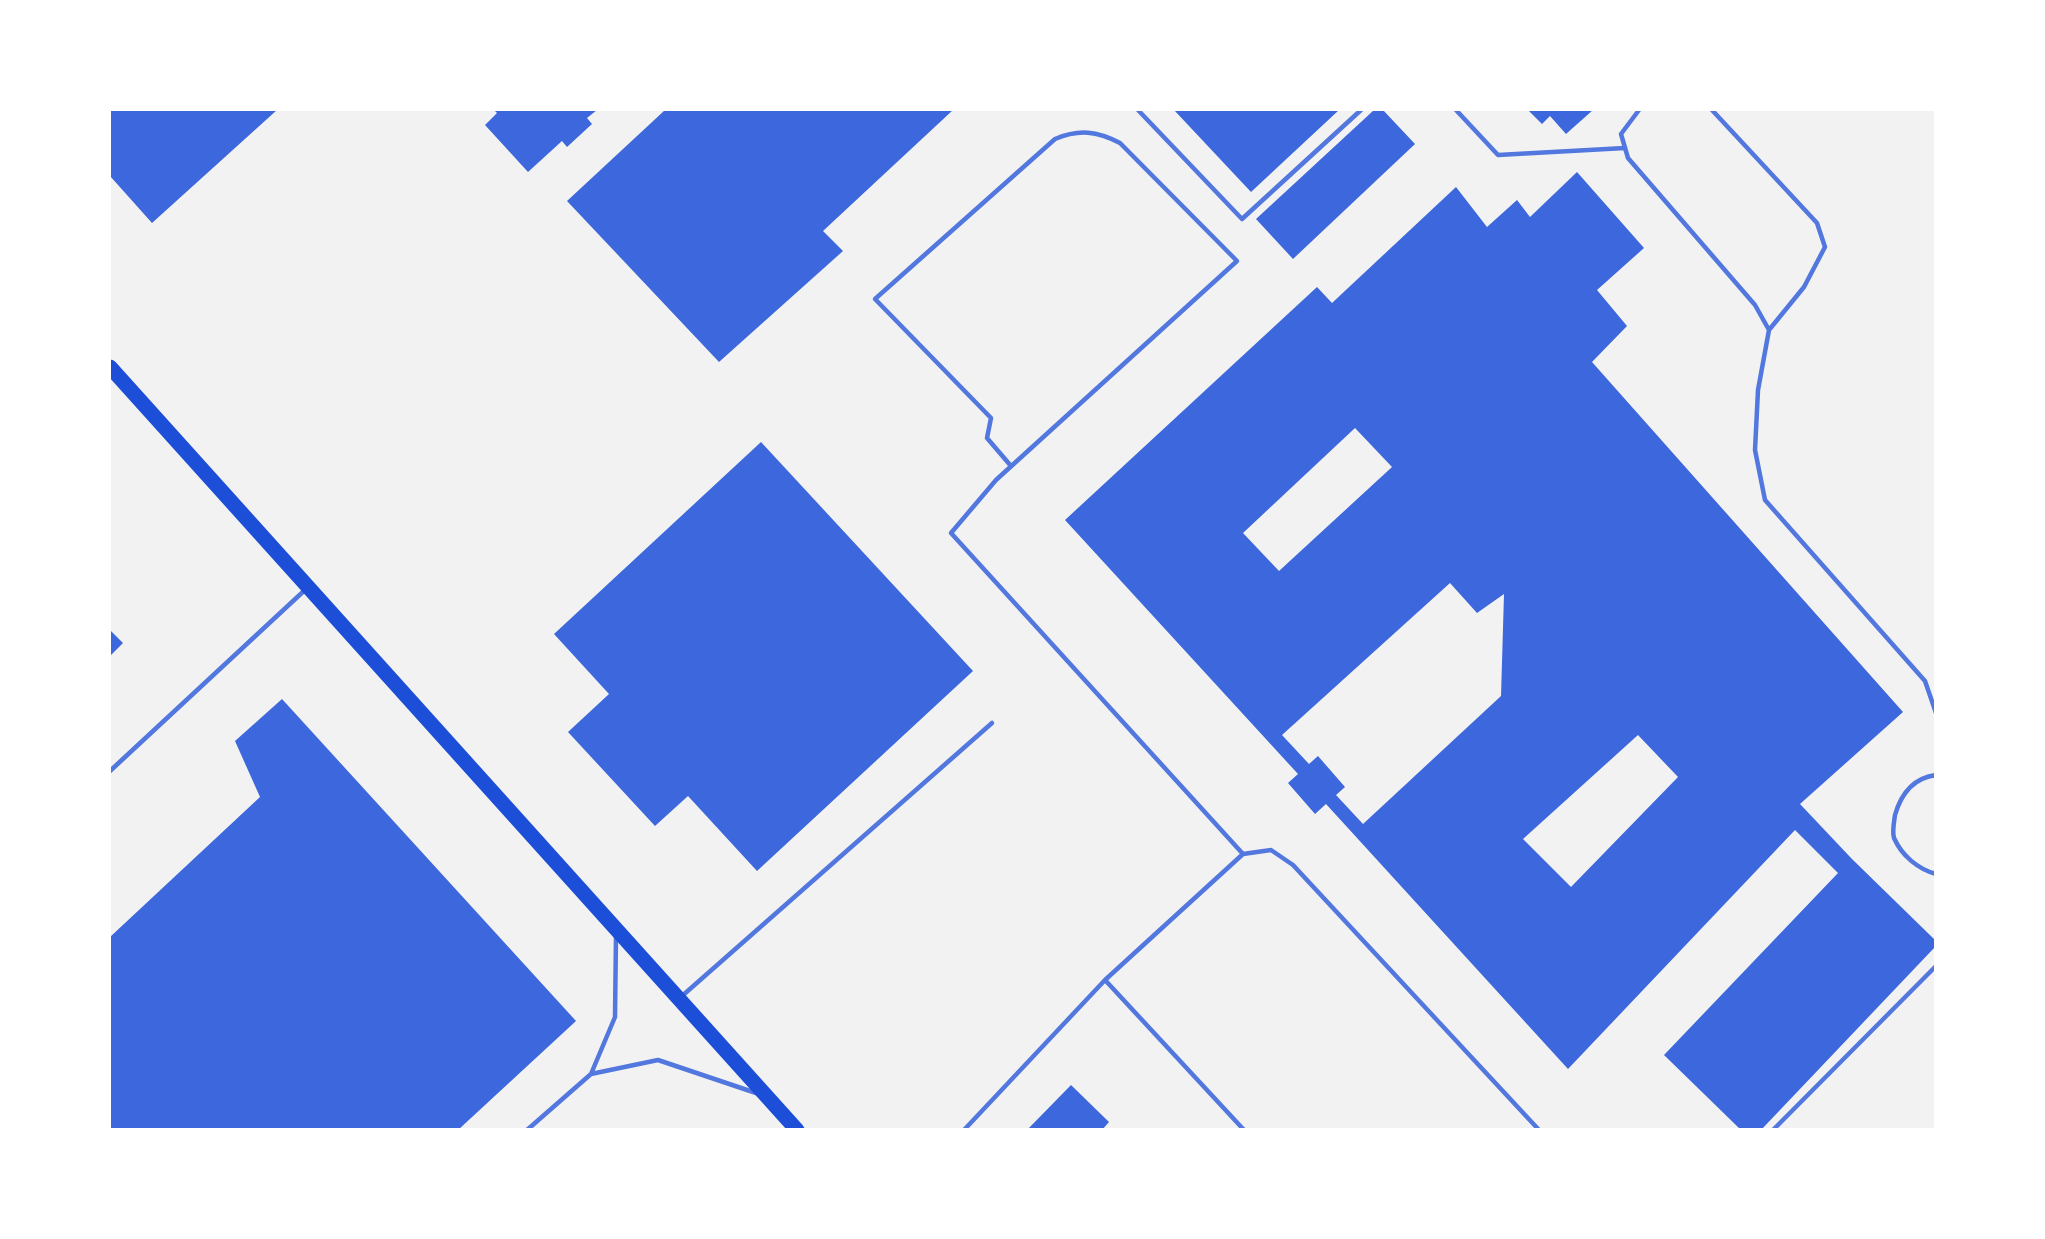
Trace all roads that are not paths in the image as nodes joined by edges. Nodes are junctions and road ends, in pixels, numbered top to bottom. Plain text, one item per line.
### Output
1 (1138, 110) edge
2 (1361, 110) edge
3 (1456, 110) edge
4 (1639, 110) edge
5 (1712, 110) edge
6 (1625, 148) junction
7 (1769, 330) junction
8 (110, 367) edge
9 (1011, 466) junction
10 (308, 587) junction
11 (1935, 713) edge
12 (992, 723) dead end
13 (110, 771) edge
14 (1935, 775) edge
15 (1243, 854) junction
16 (1935, 874) edge
17 (616, 928) junction
18 (1935, 966) edge
19 (1105, 980) junction
20 (680, 998) junction
21 (591, 1074) junction
22 (767, 1096) junction
23 (527, 1130) edge
24 (797, 1130) edge
25 (964, 1130) edge
26 (1244, 1130) edge
27 (1539, 1130) edge
28 (1773, 1130) edge

1 - 2 lane
3 - 6 lane
4 - 6 lane
5 - 7 lane
6 - 7 lane
7 - 11 lane
8 - 10 main road
9 - 9 lane
9 - 15 lane
10 - 13 lane
10 - 17 main road
12 - 20 lane
14 - 16 lane
15 - 19 lane
15 - 27 lane
17 - 20 main road
17 - 21 lane
18 - 28 lane
19 - 25 lane
19 - 26 lane
20 - 22 main road
21 - 22 lane
21 - 23 lane
22 - 24 main road

